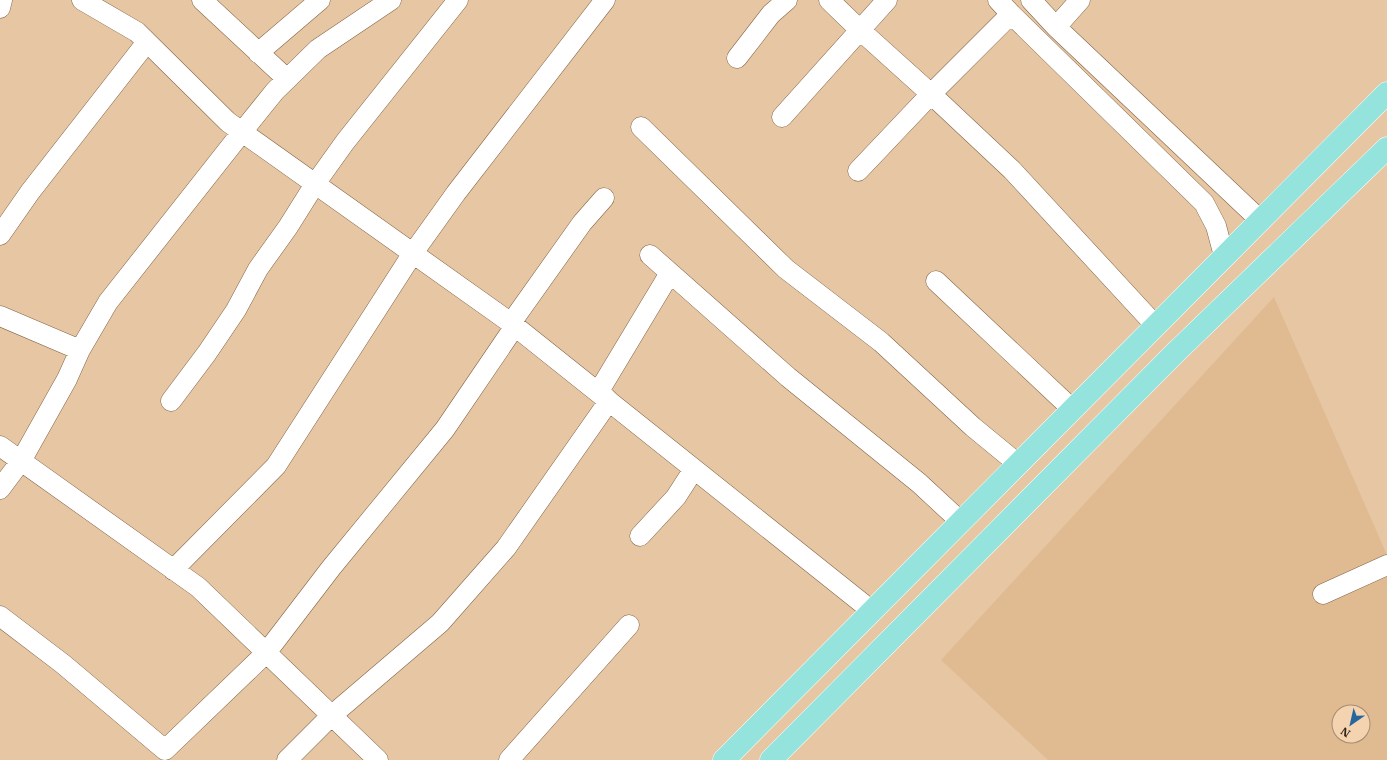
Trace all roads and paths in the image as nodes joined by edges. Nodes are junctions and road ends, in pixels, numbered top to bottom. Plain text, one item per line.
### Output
1 (2, 0) edge
2 (82, 0) edge
3 (202, 0) edge
4 (320, 0) edge
5 (391, 0) edge
6 (458, 0) edge
7 (605, 0) edge
8 (787, 0) edge
9 (829, 0) edge
10 (888, 0) edge
11 (1031, 0) edge
12 (1080, 0) edge
13 (1005, 7) edge
14 (0, 8) edge
15 (1056, 27) junction
16 (860, 30) junction
17 (147, 42) junction
18 (258, 53) junction
19 (737, 58) dead end
20 (287, 79) junction
21 (1387, 92) edge
22 (931, 94) junction
23 (782, 117) dead end
24 (641, 127) dead end
25 (242, 132) junction
26 (1387, 148) edge
27 (858, 171) dead end
28 (315, 184) junction
29 (604, 198) dead end
30 (1260, 220) junction
31 (0, 235) edge
32 (413, 253) junction
33 (650, 255) dead end
34 (1224, 256) junction
35 (670, 273) junction
36 (936, 281) dead end
37 (0, 316) edge
38 (513, 325) junction
39 (1155, 325) junction
40 (80, 350) junction
41 (171, 401) dead end
42 (608, 401) junction
43 (1072, 409) junction
44 (0, 446) edge
45 (21, 461) junction
46 (1018, 464) junction
47 (694, 469) junction
48 (0, 489) edge
49 (960, 521) junction
50 (640, 536) dead end
51 (1387, 565) edge
52 (173, 570) junction
53 (1323, 594) dead end
54 (872, 611) junction
55 (0, 616) edge
56 (629, 625) dead end
57 (266, 653) junction
58 (331, 716) junction
59 (160, 755) edge
60 (288, 760) edge
61 (378, 760) edge
62 (510, 760) edge
63 (724, 760) edge
64 (771, 760) edge

1 - 14 street
2 - 17 street
3 - 18 street
4 - 18 street
5 - 20 street
6 - 28 street
7 - 32 street
8 - 19 street
9 - 16 street
10 - 16 street
11 - 15 street
12 - 15 street
13 - 22 street
13 - 34 street
15 - 30 street
16 - 22 street
16 - 23 street
17 - 25 street
17 - 31 street
18 - 20 street
20 - 25 street
21 - 30 main road
22 - 27 street
22 - 39 street
24 - 46 street
25 - 28 street
25 - 40 street
26 - 64 main road
28 - 32 street
28 - 41 street
29 - 38 street
30 - 34 main road
32 - 38 street
32 - 52 street
33 - 35 street
34 - 39 main road
35 - 42 street
35 - 49 street
36 - 43 street
37 - 40 street
38 - 42 street
38 - 57 street
39 - 43 main road
40 - 45 street
42 - 47 street
42 - 58 street
43 - 46 main road
44 - 45 street
45 - 48 street
45 - 52 street
46 - 49 main road
47 - 50 street
47 - 54 street
49 - 54 main road
51 - 53 street
52 - 57 street
54 - 63 main road
55 - 59 street
56 - 62 street
57 - 58 street
57 - 59 street
58 - 60 street
58 - 61 street

